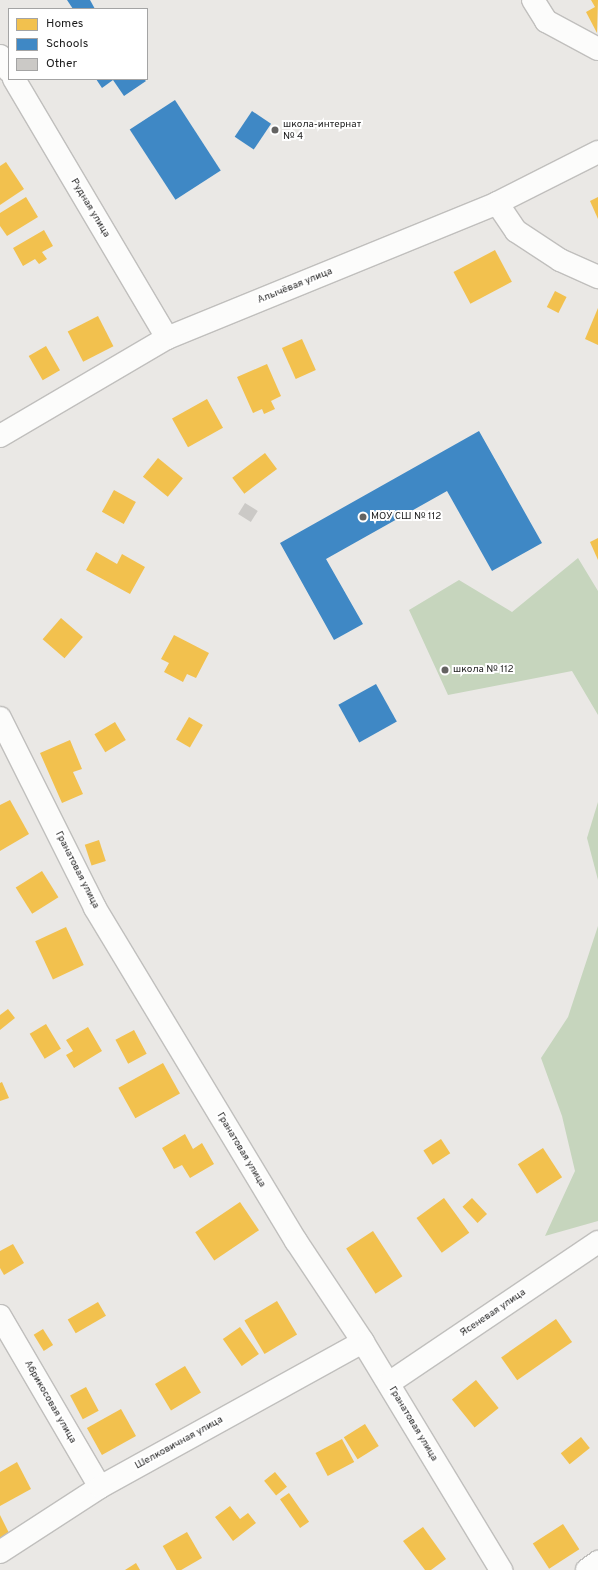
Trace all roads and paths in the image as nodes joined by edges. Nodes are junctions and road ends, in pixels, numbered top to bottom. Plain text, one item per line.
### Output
1 (533, 0) edge
2 (598, 49) edge
3 (0, 56) edge
4 (8, 69) edge
5 (15, 80) edge
6 (598, 152) edge
7 (497, 203) junction
8 (598, 276) edge
9 (167, 338) junction
10 (0, 436) edge
11 (0, 718) edge
12 (598, 1242) edge
13 (0, 1316) edge
14 (363, 1342) junction
15 (389, 1383) junction
16 (100, 1487) junction
17 (0, 1552) edge
18 (598, 1562) edge
19 (501, 1570) edge
20 (587, 1570) edge

1 - 2 street
3 - 4 street
5 - 9 street, Рудная улица
6 - 7 street, Алычёвая улица
7 - 8 street
7 - 9 street, Алычёвая улица
9 - 10 street, Алычёвая улица
11 - 14 street, Гранатовая улица
12 - 15 street, Ясеневая улица
13 - 16 street, Абрикосовая улица
14 - 15 street, Гранатовая улица
14 - 16 street, Шелковичная улица
15 - 19 street, Гранатовая улица
16 - 17 street, Шелковичная улица
18 - 20 street

